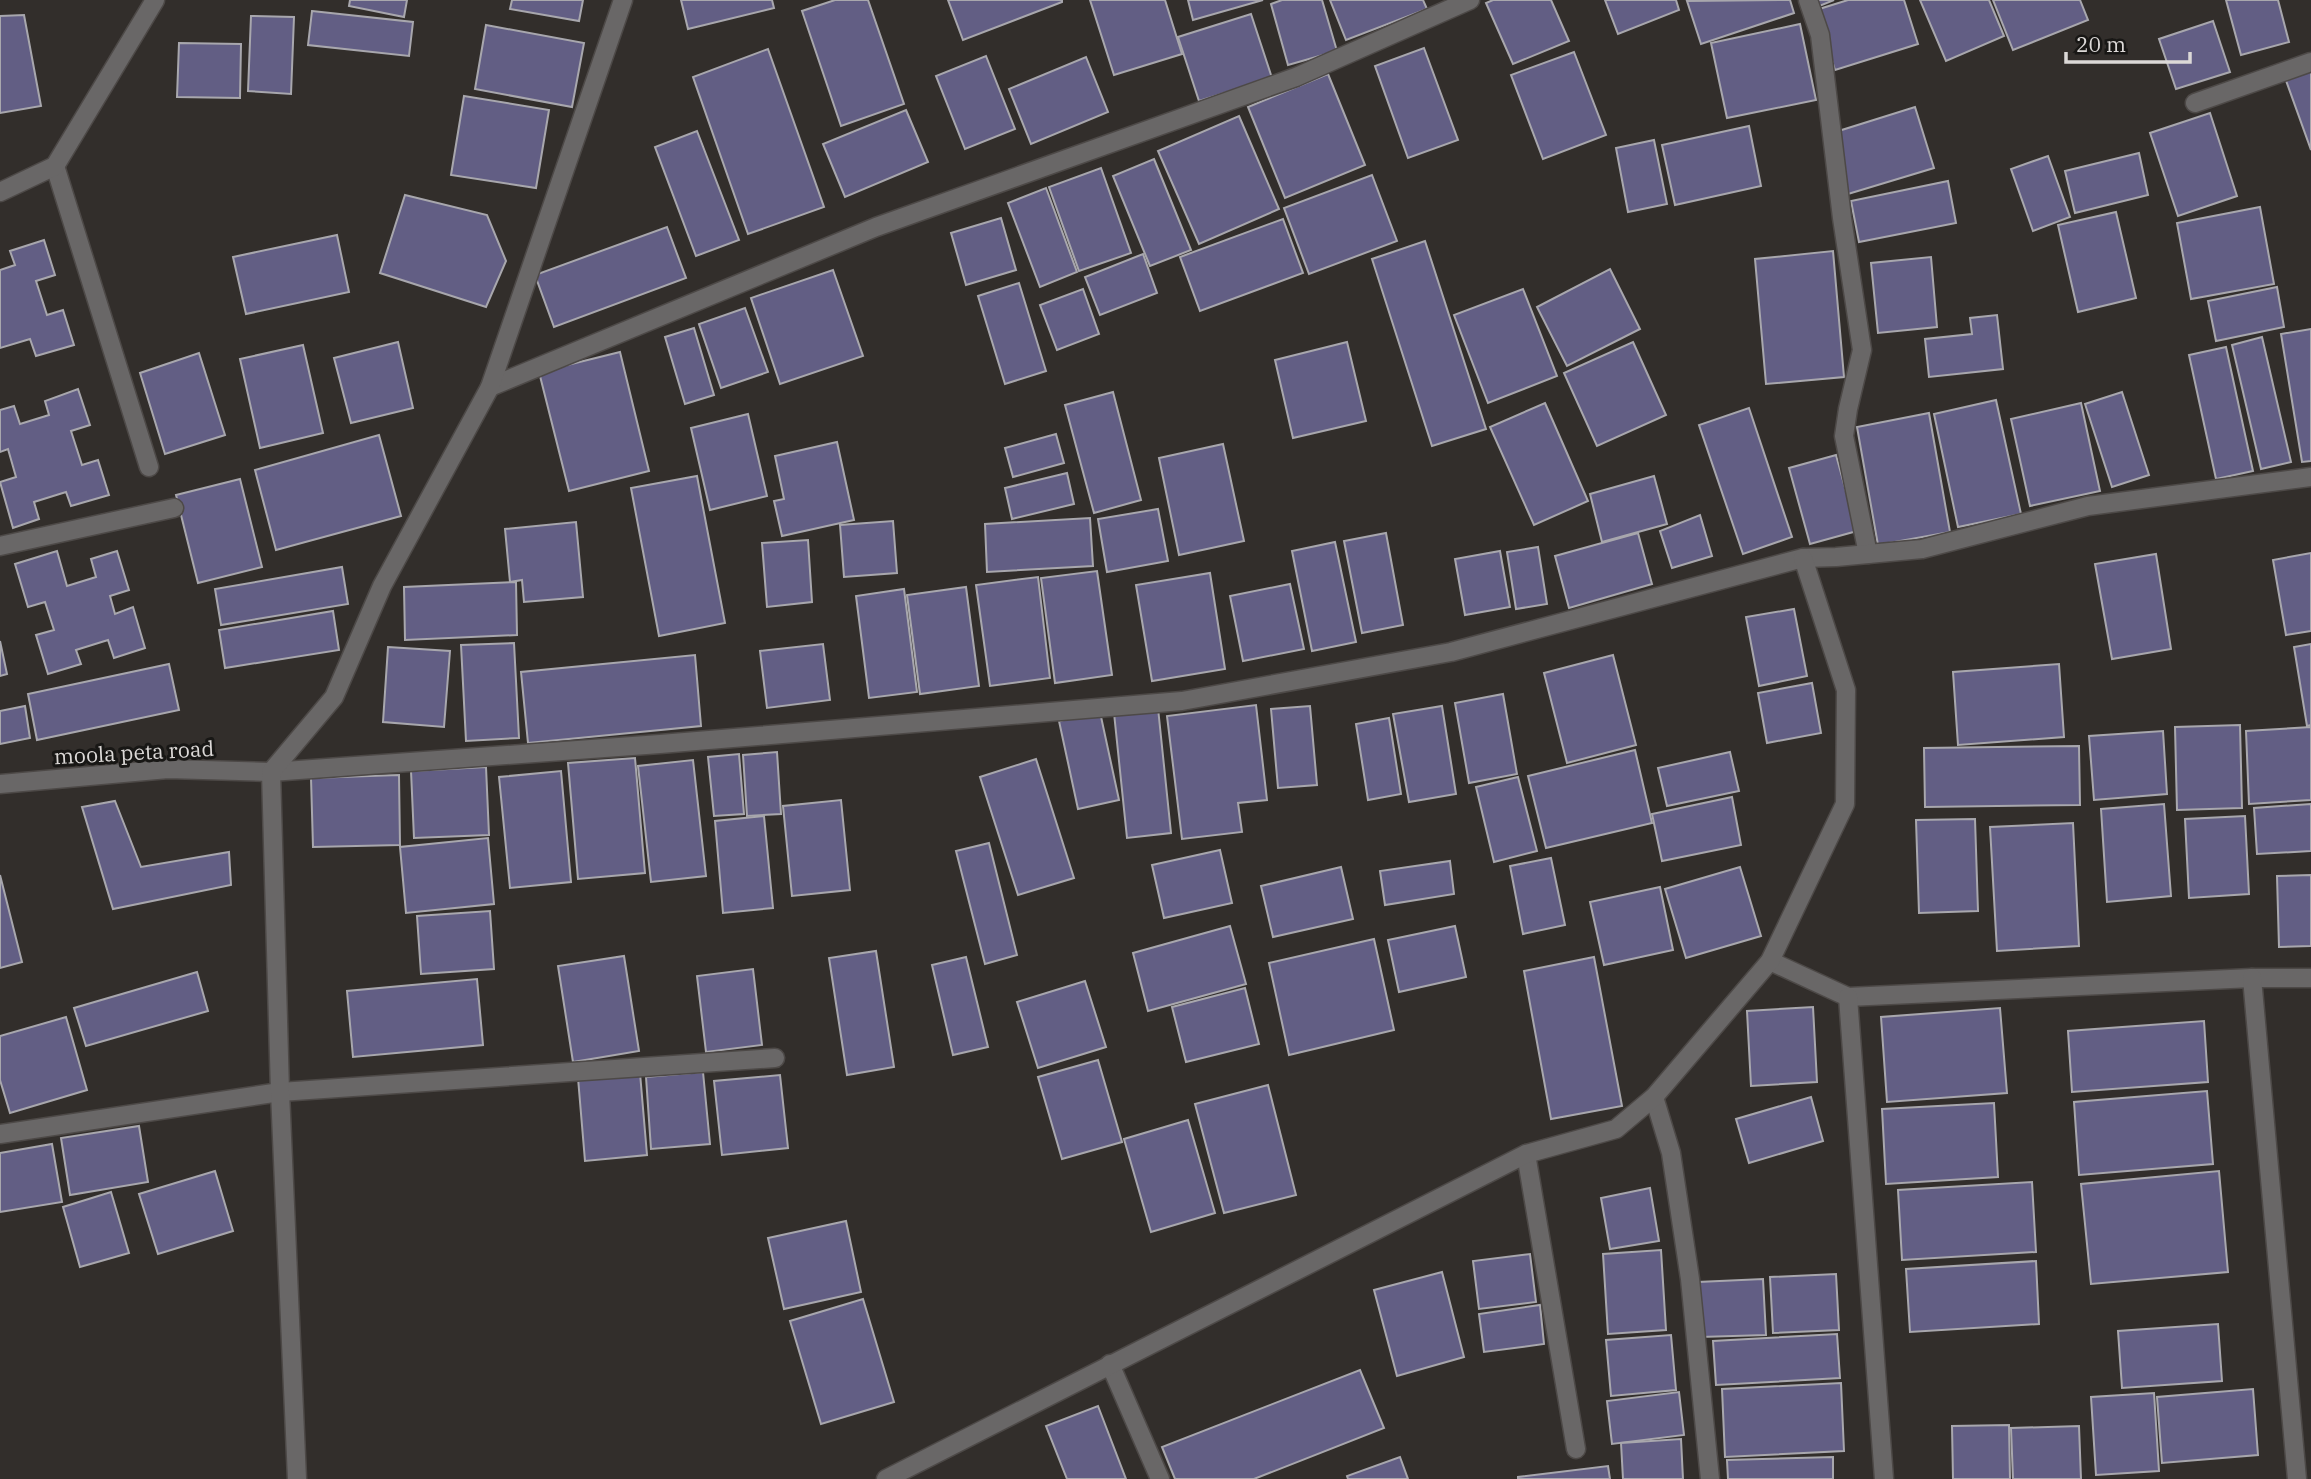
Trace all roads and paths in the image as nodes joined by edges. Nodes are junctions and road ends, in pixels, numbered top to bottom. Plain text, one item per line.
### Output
1 (155, 0) edge
2 (623, 0) edge
3 (1470, 0) edge
4 (1808, 0) edge
5 (2311, 62) edge
6 (2195, 103) dead end
7 (55, 166) junction
8 (0, 192) edge
9 (490, 387) junction
10 (149, 467) dead end
11 (2311, 477) edge
12 (174, 508) dead end
13 (0, 547) edge
14 (1868, 554) junction
15 (1803, 558) junction
16 (271, 772) junction
17 (0, 784) edge
18 (1770, 961) junction
19 (2252, 978) junction
20 (2311, 978) edge
21 (1848, 997) junction
22 (775, 1058) dead end
23 (280, 1092) junction
24 (1654, 1097) junction
25 (0, 1134) edge
26 (1526, 1154) junction
27 (1110, 1364) junction
28 (1576, 1449) dead end
29 (2302, 1475) edge
30 (297, 1479) edge
31 (886, 1479) edge
32 (1160, 1479) edge
33 (1710, 1479) edge
34 (1884, 1479) edge

1 - 7 street
2 - 9 street
3 - 9 street
4 - 14 street
5 - 6 street
7 - 8 street
7 - 10 street
9 - 16 street
11 - 14 street, moola peta road
12 - 13 street
14 - 15 street, moola peta road
15 - 16 street, moola peta road
15 - 18 street
16 - 17 street, moola peta road
16 - 23 street
18 - 21 street
18 - 24 street
19 - 20 street
19 - 21 street
19 - 29 street
21 - 34 street
22 - 23 street
23 - 25 street
23 - 30 street
24 - 26 street
24 - 33 street
26 - 27 street
26 - 28 street
27 - 31 street
27 - 32 street

